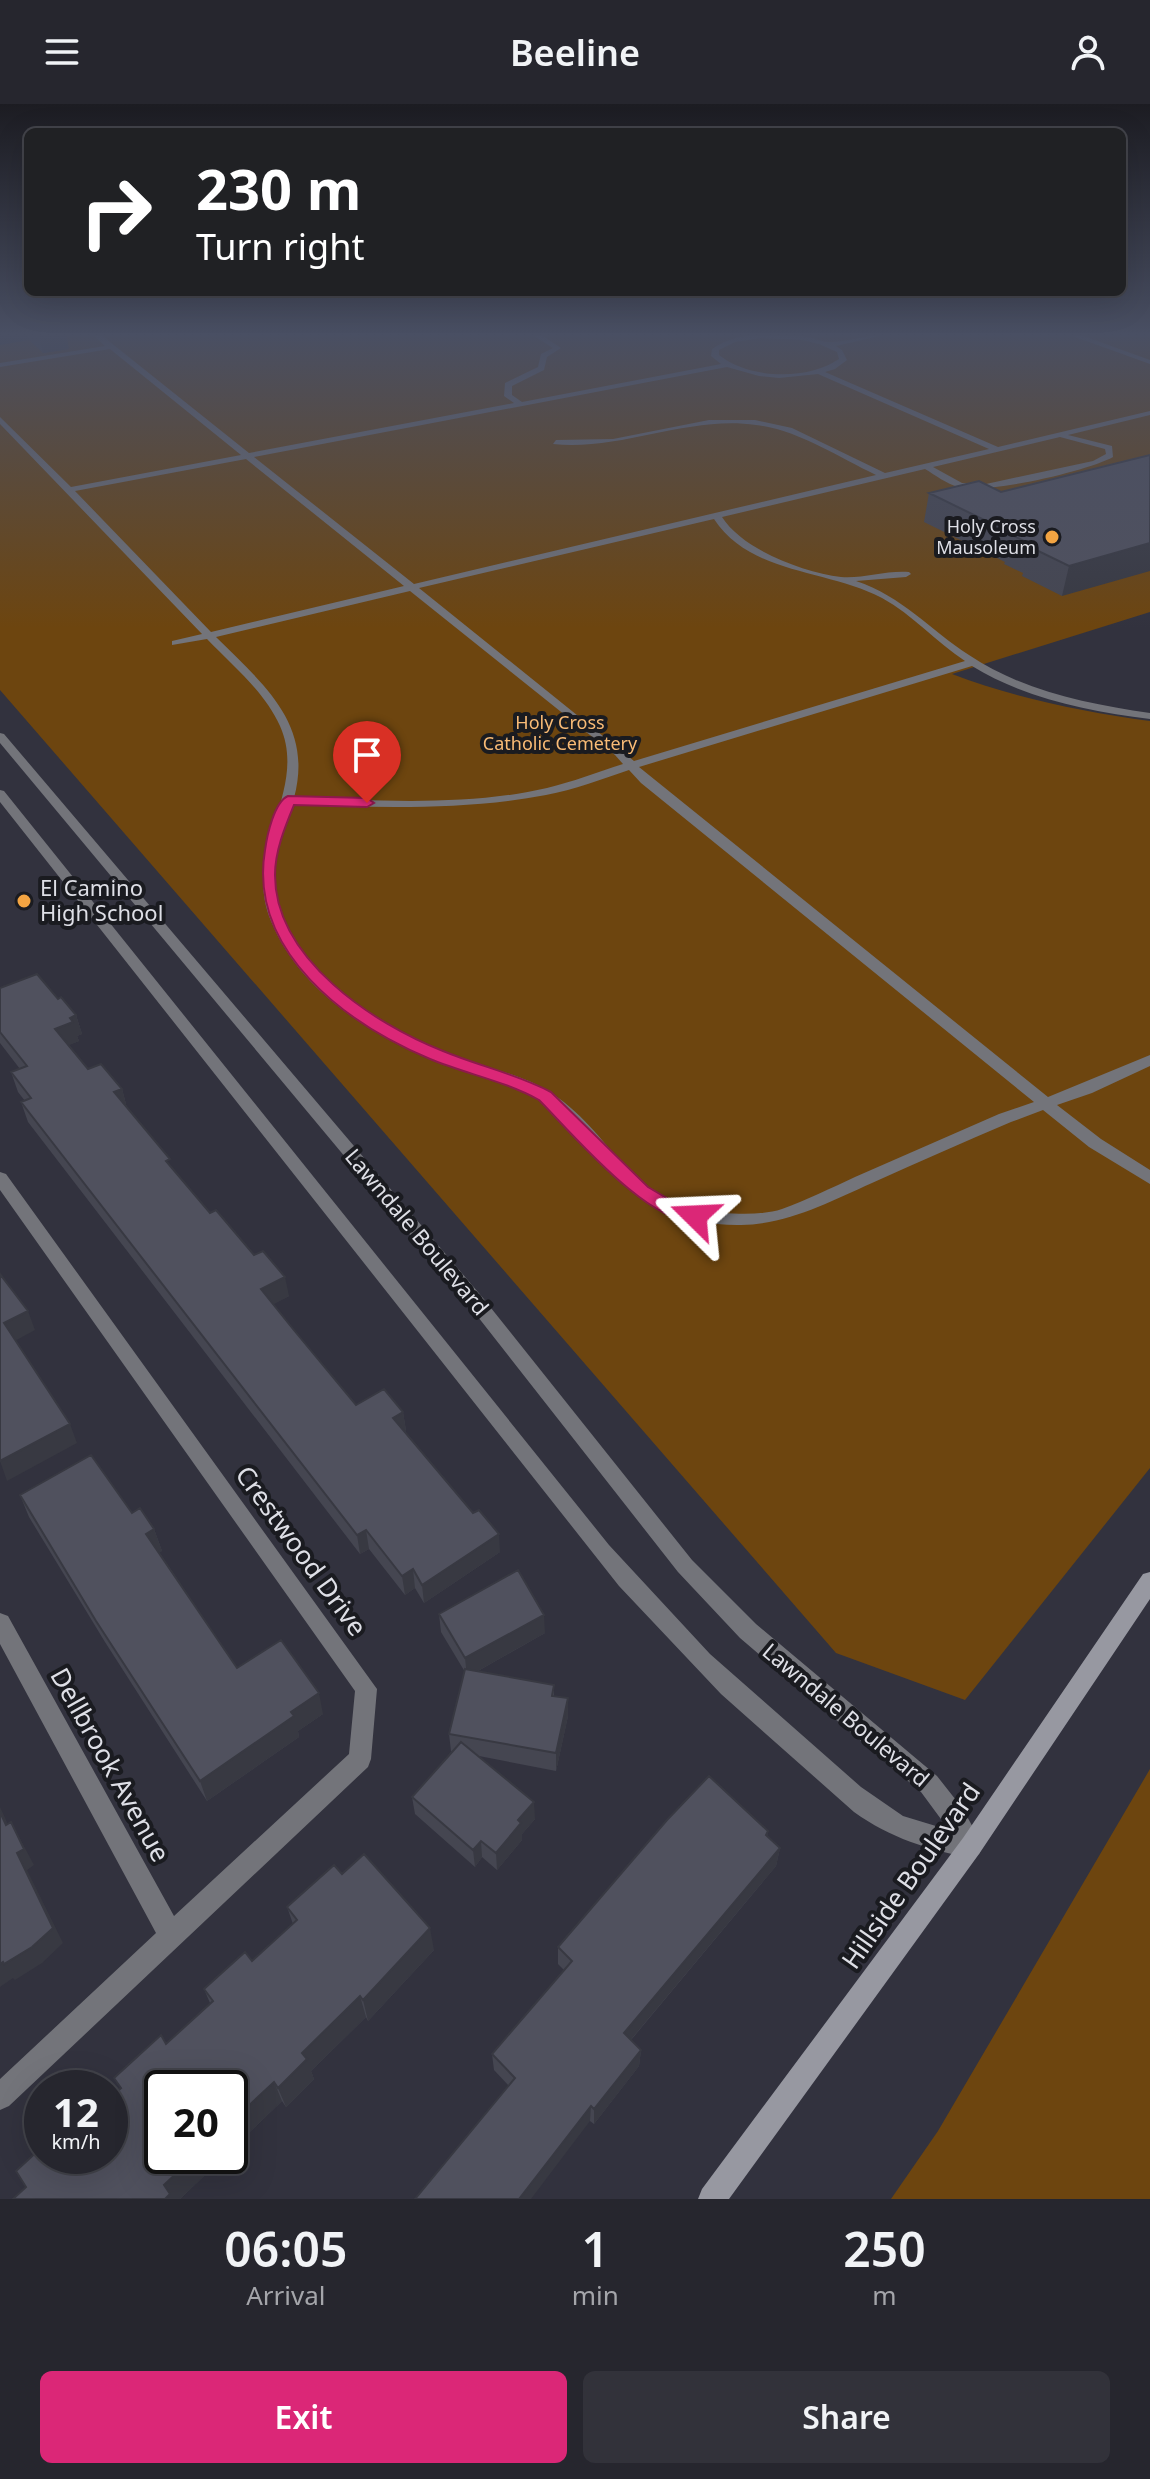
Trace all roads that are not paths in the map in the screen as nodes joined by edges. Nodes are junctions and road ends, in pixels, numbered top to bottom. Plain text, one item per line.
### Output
1 (12, 432) edge
2 (217, 432) edge
3 (377, 432) edge
4 (660, 432) edge
5 (793, 432) edge
6 (957, 432) edge
7 (1072, 432) edge
8 (1058, 435) junction
9 (556, 442) dead end
10 (1109, 448) junction
11 (999, 450) junction
12 (248, 457) junction
13 (1121, 460) edge
14 (926, 466) junction
15 (884, 476) junction
16 (960, 485) junction
17 (69, 490) junction
18 (1008, 493) edge
19 (716, 515) junction
20 (906, 574) dead end
21 (844, 579) junction
22 (411, 587) junction
23 (209, 635) junction
24 (176, 643) dead end
25 (974, 662) junction
26 (1149, 716) edge
27 (0, 736) edge
28 (632, 766) junction
29 (0, 794) edge
30 (288, 801) junction
31 (1150, 1060) edge
32 (1046, 1104) junction
33 (0, 1178) edge
34 (1150, 1178) edge
35 (1150, 1581) edge
36 (0, 1623) edge
37 (971, 1846) junction
38 (171, 1935) junction
39 (0, 2097) edge
40 (712, 2199) edge

1 - 17 street
2 - 12 street
3 - 12 street
4 - 9 street
5 - 15 street
6 - 11 street
7 - 8 street
8 - 10 street
8 - 11 street
10 - 13 street
10 - 16 street
11 - 14 street
12 - 17 street
12 - 22 street
14 - 15 street
14 - 16 street
15 - 19 street
16 - 18 street
17 - 23 street
19 - 21 street
19 - 22 street
20 - 21 street
21 - 25 street
22 - 23 street
22 - 28 street
23 - 24 street
23 - 30 street
25 - 26 street
25 - 28 street
27 - 37 street, Lawndale Boulevard
28 - 30 street
28 - 32 street
29 - 37 street
30 - 32 street
31 - 32 street
32 - 34 street
33 - 38 street, Crestwood Drive
35 - 37 main road, Hillside Boulevard
36 - 38 street, Dellbrook Avenue
37 - 40 main road, Hillside Boulevard
38 - 39 street, Crestwood Drive

